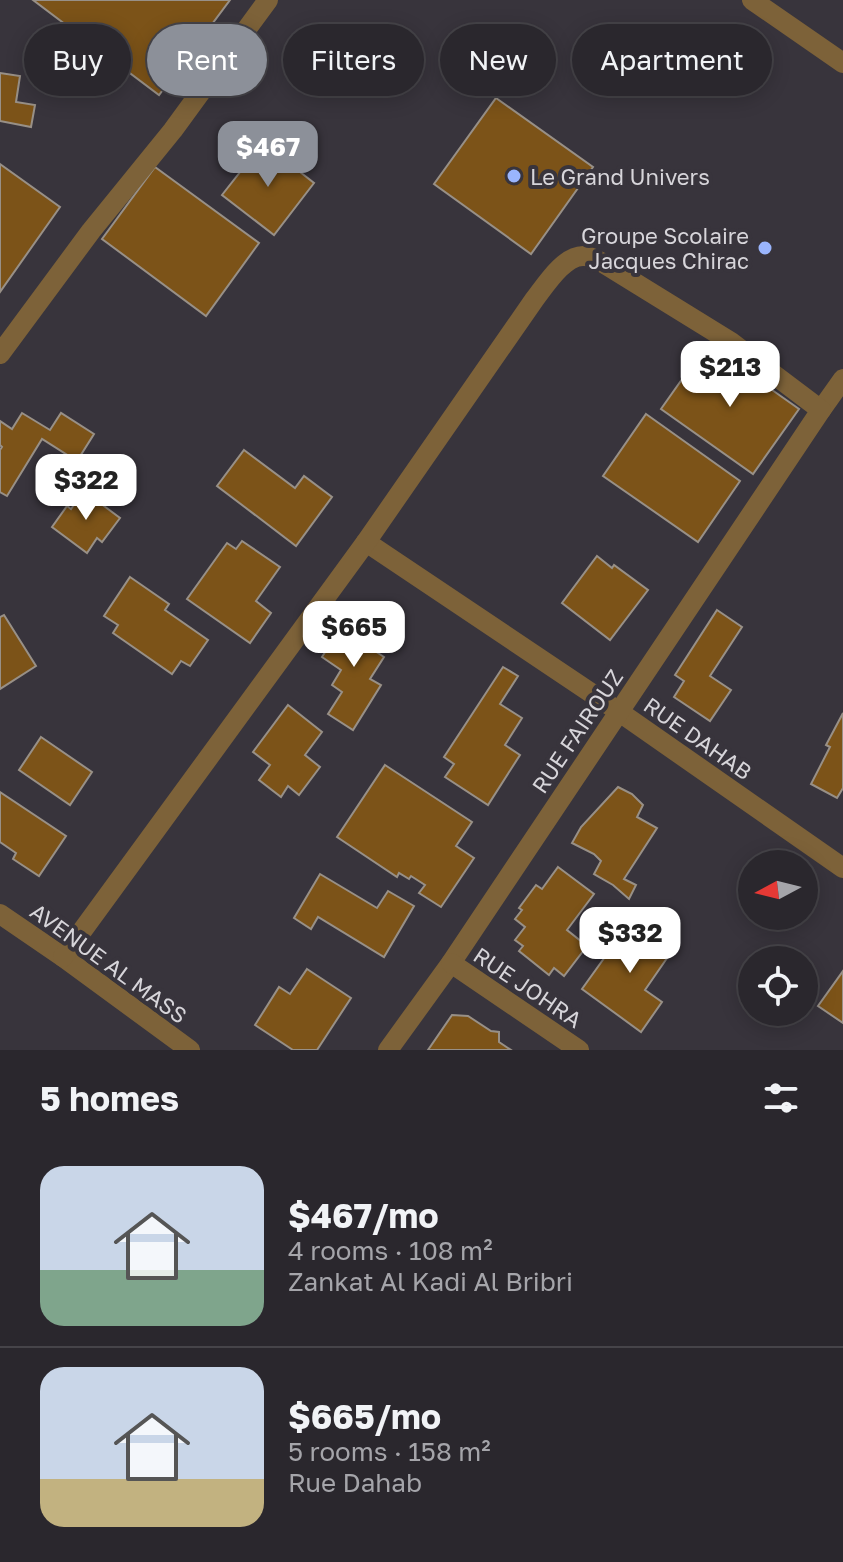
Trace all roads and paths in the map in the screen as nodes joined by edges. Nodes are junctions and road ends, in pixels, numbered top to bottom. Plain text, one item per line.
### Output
1 (268, 0) edge
2 (752, 0) edge
3 (843, 63) edge
4 (0, 354) edge
5 (843, 379) edge
6 (821, 410) junction
7 (366, 542) junction
8 (618, 711) junction
9 (843, 868) edge
10 (0, 914) edge
11 (63, 957) junction
12 (451, 963) junction
13 (190, 1050) edge
14 (388, 1050) edge
15 (579, 1050) edge

1 - 4 street
2 - 3 street
5 - 6 street, RUE FAIROUZ
6 - 7 street
6 - 8 street, RUE FAIROUZ
7 - 8 street, RUE DAHAB
7 - 11 street
8 - 9 street, RUE DAHAB
8 - 12 street, RUE FAIROUZ
10 - 11 street, AVENUE AL MASS
11 - 13 street, AVENUE AL MASS
12 - 14 street, RUE FAIROUZ
12 - 15 street, RUE JOHRA

